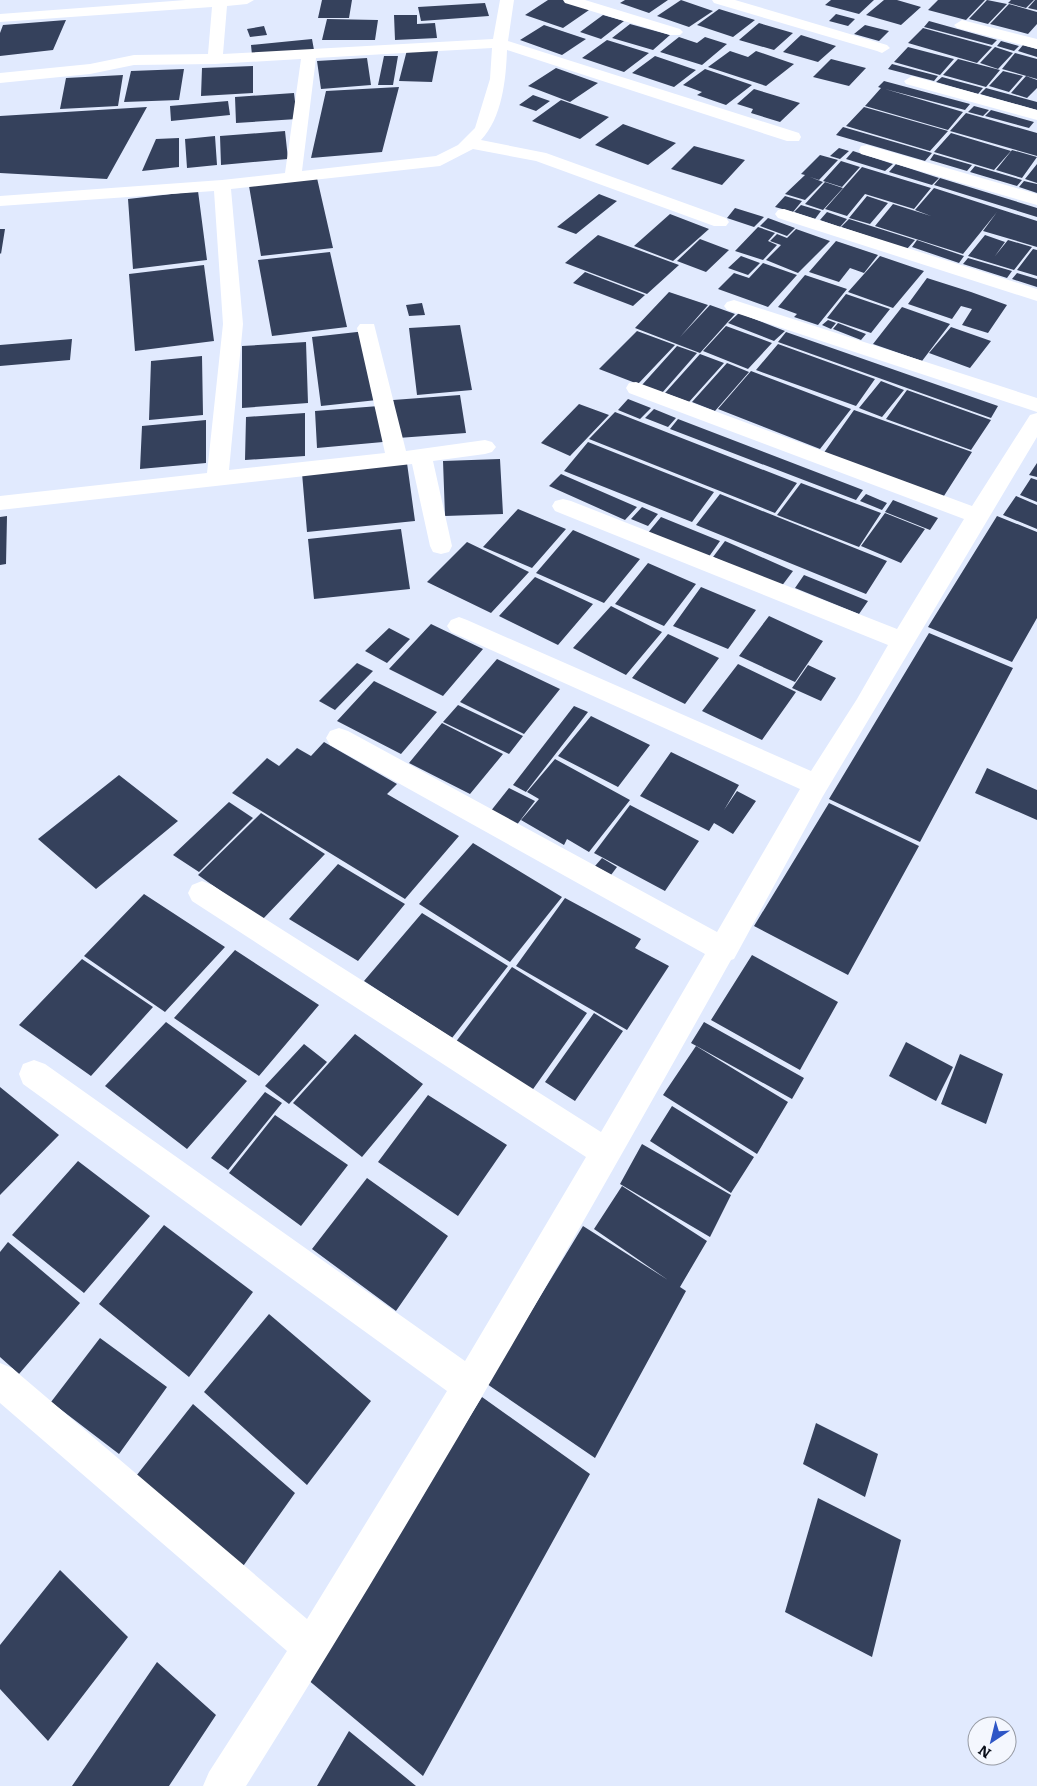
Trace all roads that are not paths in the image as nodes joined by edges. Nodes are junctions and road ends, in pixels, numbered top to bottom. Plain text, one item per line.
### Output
1 (17, 0) edge
2 (247, 0) edge
3 (507, 0) edge
4 (570, 0) edge
5 (718, 0) edge
6 (220, 4) junction
7 (1, 18) edge
8 (962, 25) dead end
9 (675, 32) dead end
10 (500, 43) junction
11 (1037, 44) edge
12 (882, 48) dead end
13 (309, 54) junction
14 (214, 59) junction
15 (0, 78) edge
16 (912, 81) dead end
17 (1037, 115) edge
18 (794, 137) dead end
19 (469, 143) junction
20 (867, 150) dead end
21 (293, 178) junction
22 (222, 185) junction
23 (1037, 200) edge
24 (0, 201) edge
25 (784, 214) dead end
26 (720, 222) dead end
27 (1037, 295) edge
28 (734, 306) dead end
29 (367, 328) dead end
30 (636, 388) dead end
31 (1037, 405) edge
32 (1037, 420) edge
33 (485, 447) dead end
34 (421, 456) junction
35 (397, 459) junction
36 (217, 479) junction
37 (0, 503) edge
38 (563, 506) dead end
39 (977, 516) junction
40 (441, 546) dead end
41 (459, 626) dead end
42 (902, 641) junction
43 (339, 738) dead end
44 (817, 785) junction
45 (202, 893) dead end
46 (724, 950) junction
47 (34, 1074) dead end
48 (605, 1152) junction
49 (0, 1380) edge
50 (470, 1386) junction
51 (312, 1648) junction
52 (223, 1786) edge

1 - 7 street
2 - 6 street
3 - 10 street
4 - 9 street
5 - 12 street
6 - 7 street
6 - 14 street
8 - 11 street
10 - 13 street
10 - 18 street
10 - 19 street
13 - 14 street
13 - 21 street
14 - 15 street
16 - 17 street
19 - 21 street
19 - 26 street
20 - 23 street
21 - 22 street
22 - 24 street
22 - 36 street
25 - 27 street
28 - 31 street
29 - 35 street
30 - 39 street
32 - 39 street
33 - 34 street
34 - 35 street
34 - 40 street
35 - 36 street
36 - 37 street
38 - 42 street
39 - 42 street
41 - 44 street
42 - 44 street
43 - 46 street
44 - 46 street
45 - 48 street
46 - 48 street
47 - 50 street
48 - 50 street
49 - 51 street
50 - 51 street
51 - 52 street

